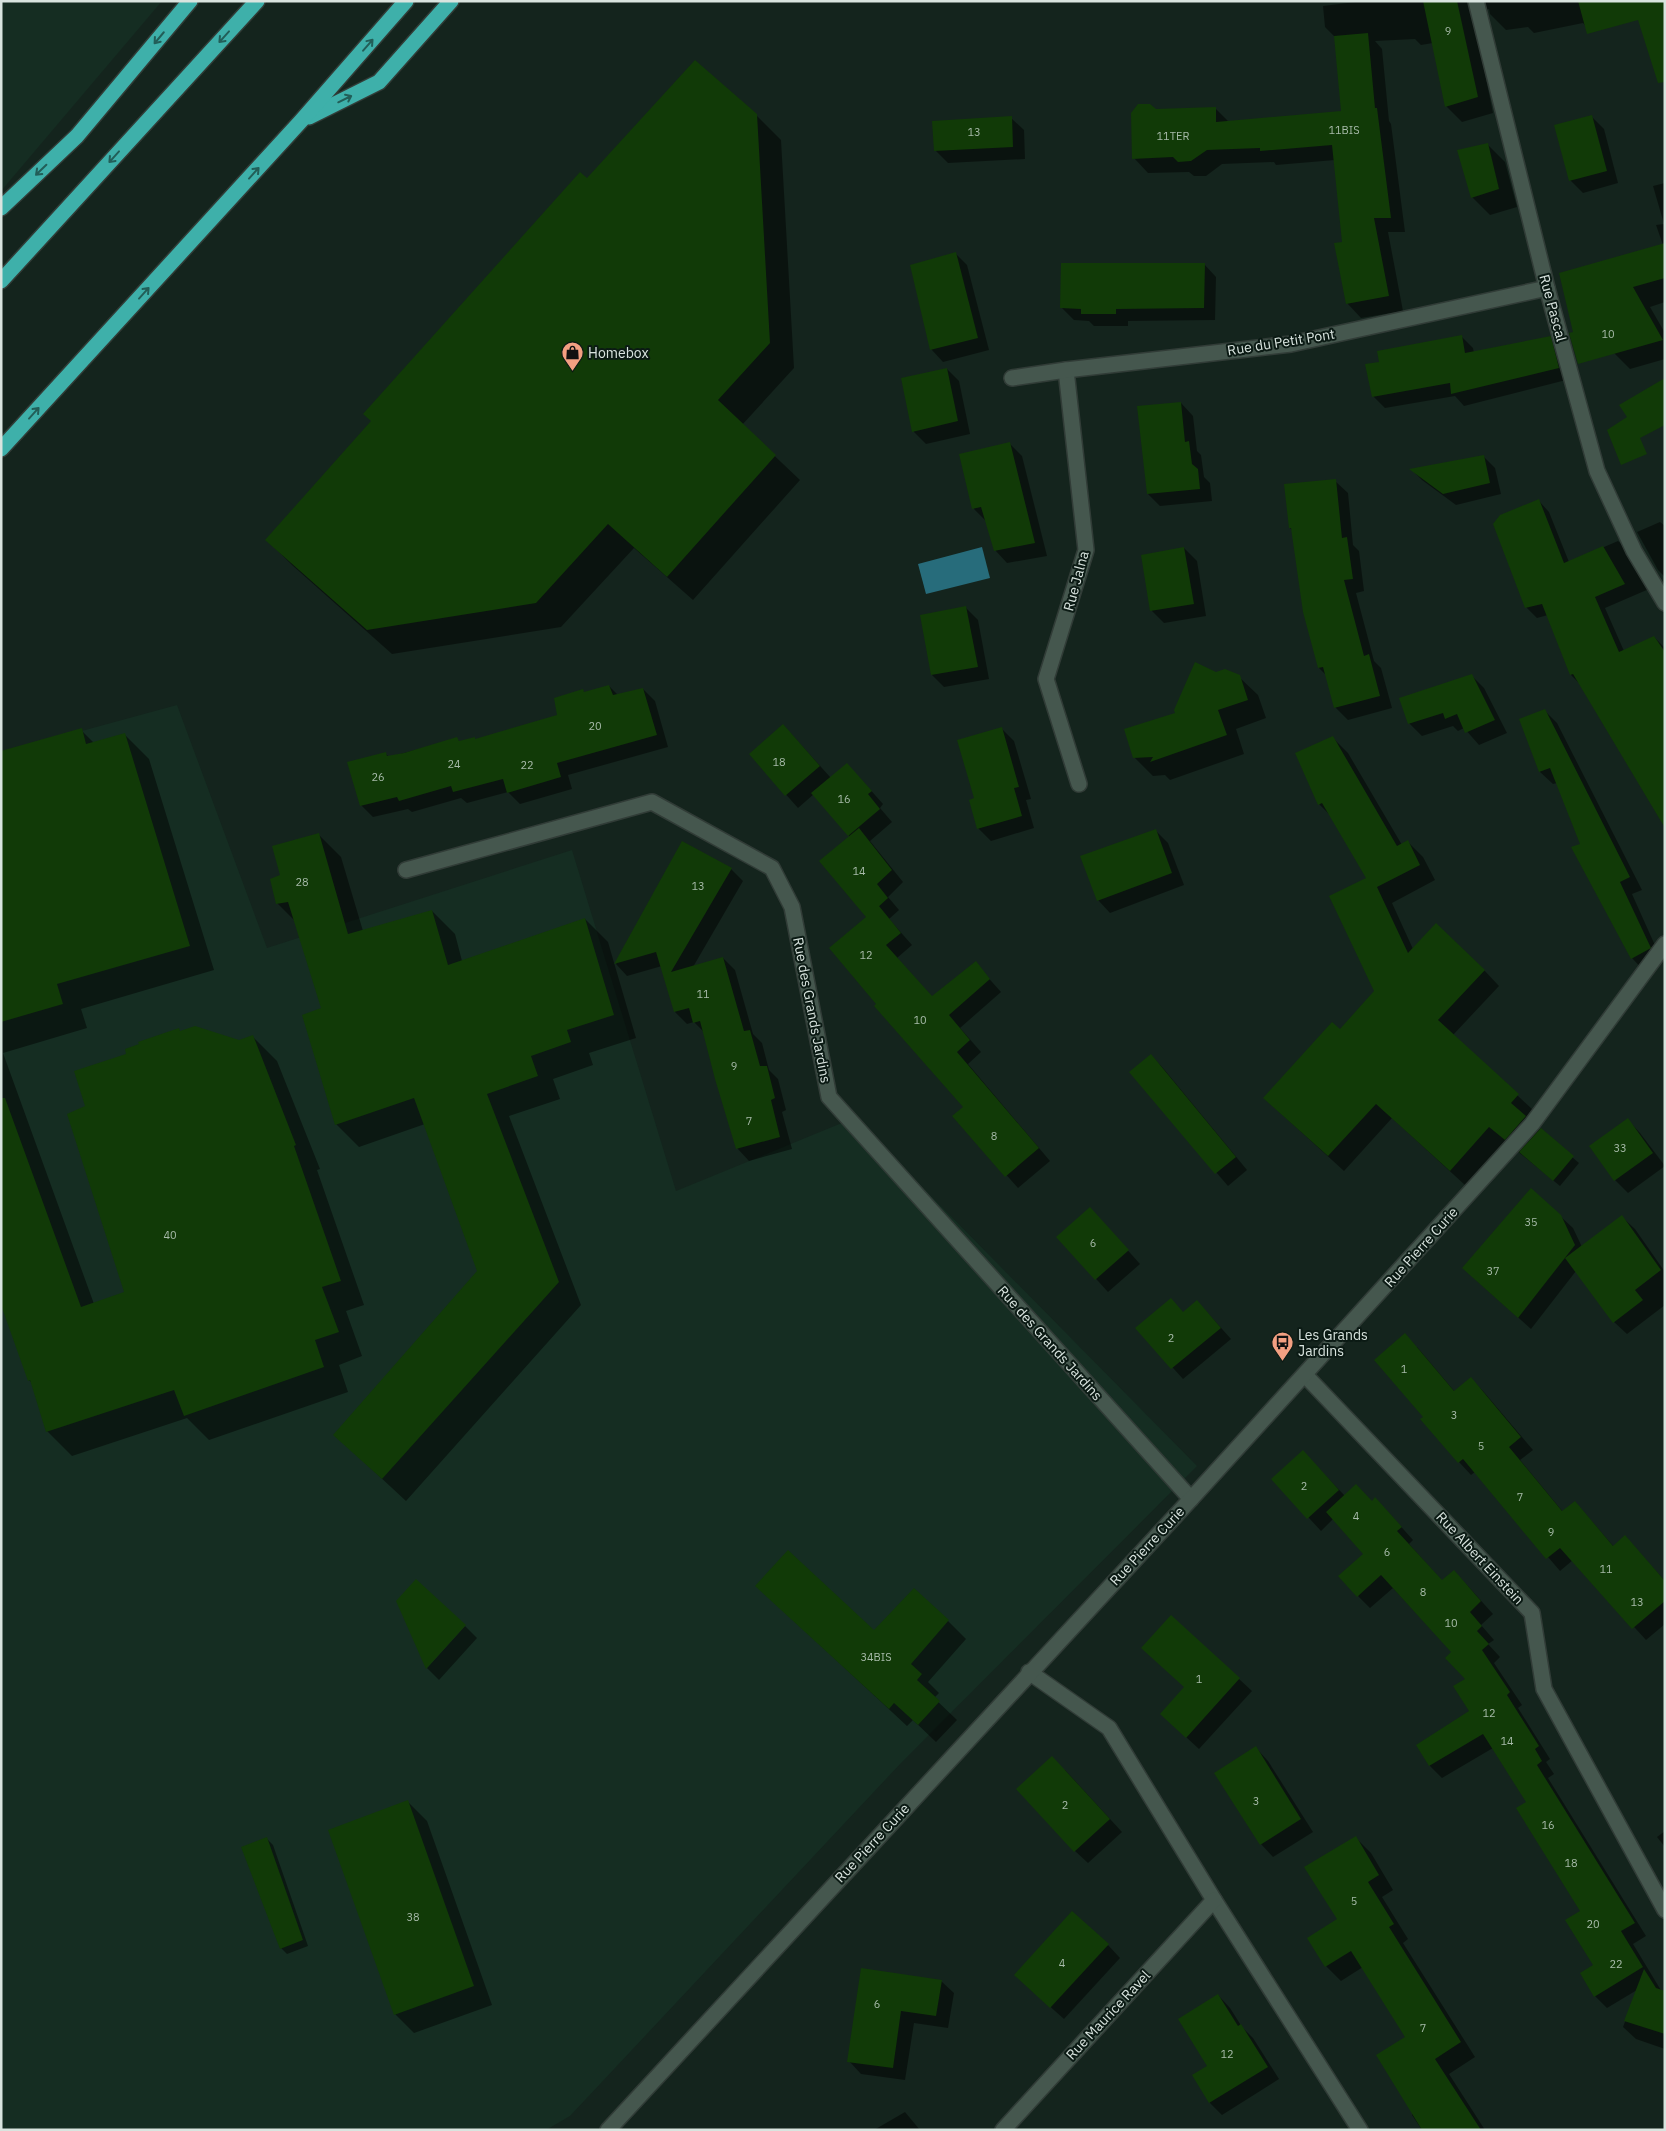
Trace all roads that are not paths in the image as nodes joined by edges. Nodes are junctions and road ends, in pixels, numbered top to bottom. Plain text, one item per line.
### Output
1 (190, 1) edge
2 (257, 1) edge
3 (406, 1) edge
4 (451, 1) edge
5 (1476, 1) edge
6 (301, 121) junction
7 (1, 208) edge
8 (1, 281) edge
9 (1547, 288) junction
10 (1066, 370) junction
11 (1012, 378) dead end
12 (1, 448) edge
13 (1665, 603) edge
14 (1079, 784) dead end
15 (406, 870) dead end
16 (1665, 944) edge
17 (1305, 1375) junction
18 (1190, 1499) junction
19 (1029, 1672) junction
20 (1214, 1900) junction
21 (1665, 1910) edge
22 (608, 2130) edge
23 (1003, 2130) edge
24 (1360, 2130) edge

1 -> 7 highway
2 -> 8 highway
6 -> 3 highway
6 -> 4 highway
5 - 9 street, Rue Pascal
12 -> 6 highway
9 - 10 street, Rue du Petit Pont
9 - 13 street, Rue Pascal
10 - 11 street, Rue du Petit Pont
10 - 14 street, Rue Jalna
15 - 18 street, Rue des Grands Jardins
16 - 17 street, Rue Pierre Curie
17 - 18 street, Rue Pierre Curie
17 - 21 street, Rue Albert Einstein
18 - 19 street, Rue Pierre Curie
19 - 20 street
19 - 22 street, Rue Pierre Curie
20 - 23 street, Rue Maurice Ravel
20 - 24 street

